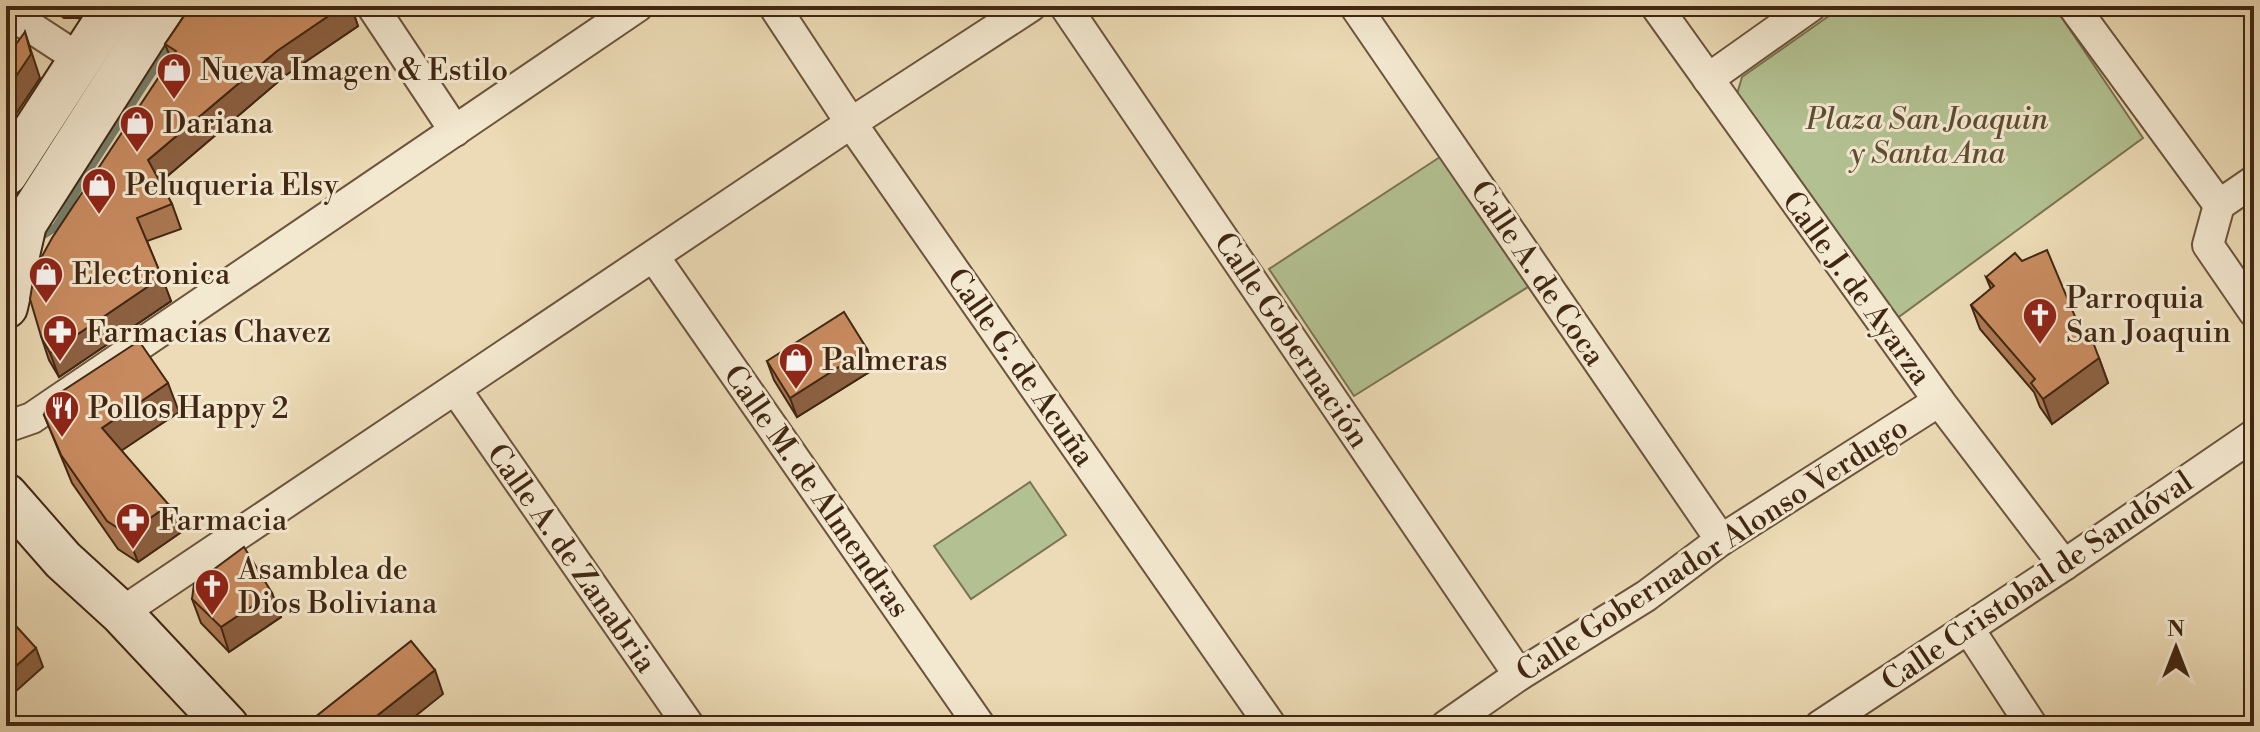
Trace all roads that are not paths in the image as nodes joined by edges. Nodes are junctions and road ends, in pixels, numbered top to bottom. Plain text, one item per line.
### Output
1 (115, 6) edge
2 (164, 6) edge
3 (372, 6) edge
4 (638, 6) edge
5 (774, 6) edge
6 (1031, 6) edge
7 (1065, 6) edge
8 (1355, 6) edge
9 (1656, 6) edge
10 (1811, 6) edge
11 (2073, 6) edge
12 (6, 11) edge
13 (81, 60) junction
14 (1708, 79) junction
15 (851, 123) junction
16 (455, 131) junction
17 (6, 174) edge
18 (2254, 181) edge
19 (2219, 205) junction
20 (654, 257) junction
21 (6, 307) edge
22 (2254, 312) edge
23 (456, 390) junction
24 (1939, 401) junction
25 (6, 427) edge
26 (2254, 435) edge
27 (6, 495) edge
28 (1721, 540) junction
29 (2064, 565) junction
30 (121, 613) junction
31 (1968, 628) junction
32 (1519, 675) junction
33 (1856, 716) edge
34 (227, 726) edge
35 (689, 726) edge
36 (980, 726) edge
37 (1271, 726) edge
38 (1446, 726) edge
39 (1820, 726) edge
40 (2032, 726) edge

1 - 13 main road
2 - 21 main road
3 - 16 street
4 - 16 street
5 - 15 street, Calle G. de Acuña
6 - 15 street
7 - 32 street, Calle Gobernación
8 - 28 street, Calle A. de Coca
9 - 14 street, Calle J. de Ayarza
10 - 14 street
11 - 19 street
12 - 13 street
13 - 17 main road
14 - 24 street, Calle J. de Ayarza
15 - 20 street
15 - 37 street, Calle G. de Acuña
16 - 25 street
18 - 19 street
19 - 22 street
20 - 23 street
20 - 36 street, Calle M. de Almendras
23 - 30 street
23 - 35 street, Calle A. de Zanabria
24 - 28 street, Calle Gobernador Alonso Verdugo
24 - 29 street, Calle J. de Ayarza
26 - 29 street, Calle Cristobal de Sandóval
27 - 30 main road
28 - 32 street, Calle Gobernador Alonso Verdugo
29 - 31 street, Calle Cristobal de Sandóval
30 - 34 main road
31 - 33 street, Calle Cristobal de Sandóval
31 - 40 street
32 - 38 street, Calle Gobernador Alonso Verdugo
33 - 39 street, Calle Cristobal de Sandóval

